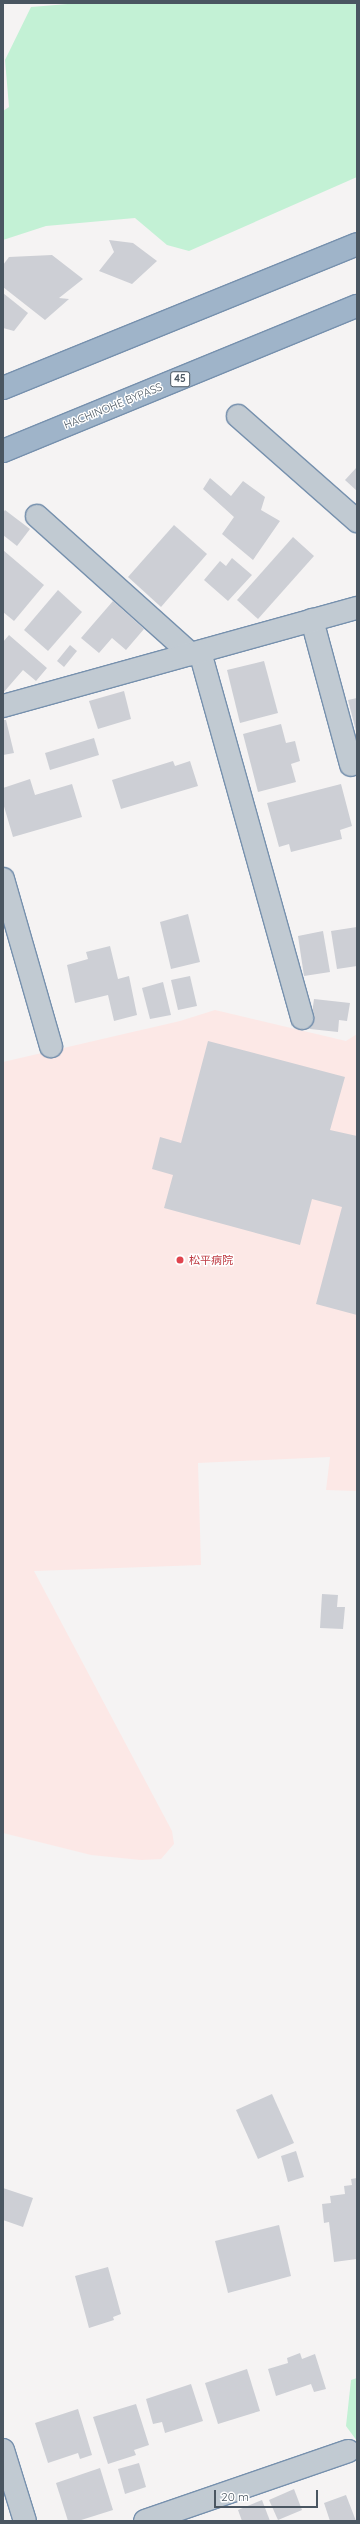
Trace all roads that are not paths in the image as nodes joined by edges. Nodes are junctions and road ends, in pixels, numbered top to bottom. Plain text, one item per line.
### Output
1 (357, 244) edge
2 (357, 306) edge
3 (3, 388) edge
4 (238, 416) dead end
5 (3, 451) edge
6 (37, 516) dead end
7 (357, 521) edge
8 (357, 608) edge
9 (312, 620) junction
10 (195, 653) junction
11 (3, 706) edge
12 (351, 765) dead end
13 (3, 879) edge
14 (302, 1018) dead end
15 (51, 1046) dead end
16 (3, 2450) edge
17 (348, 2451) dead end
18 (25, 2521) edge
19 (145, 2521) edge

1 - 3 highway
2 - 5 highway, HACHINOHE BYPASS / 45
4 - 7 street
6 - 10 street
8 - 9 street
9 - 10 street
9 - 12 street
10 - 11 street
10 - 14 street
13 - 15 street
16 - 18 street
17 - 19 street

